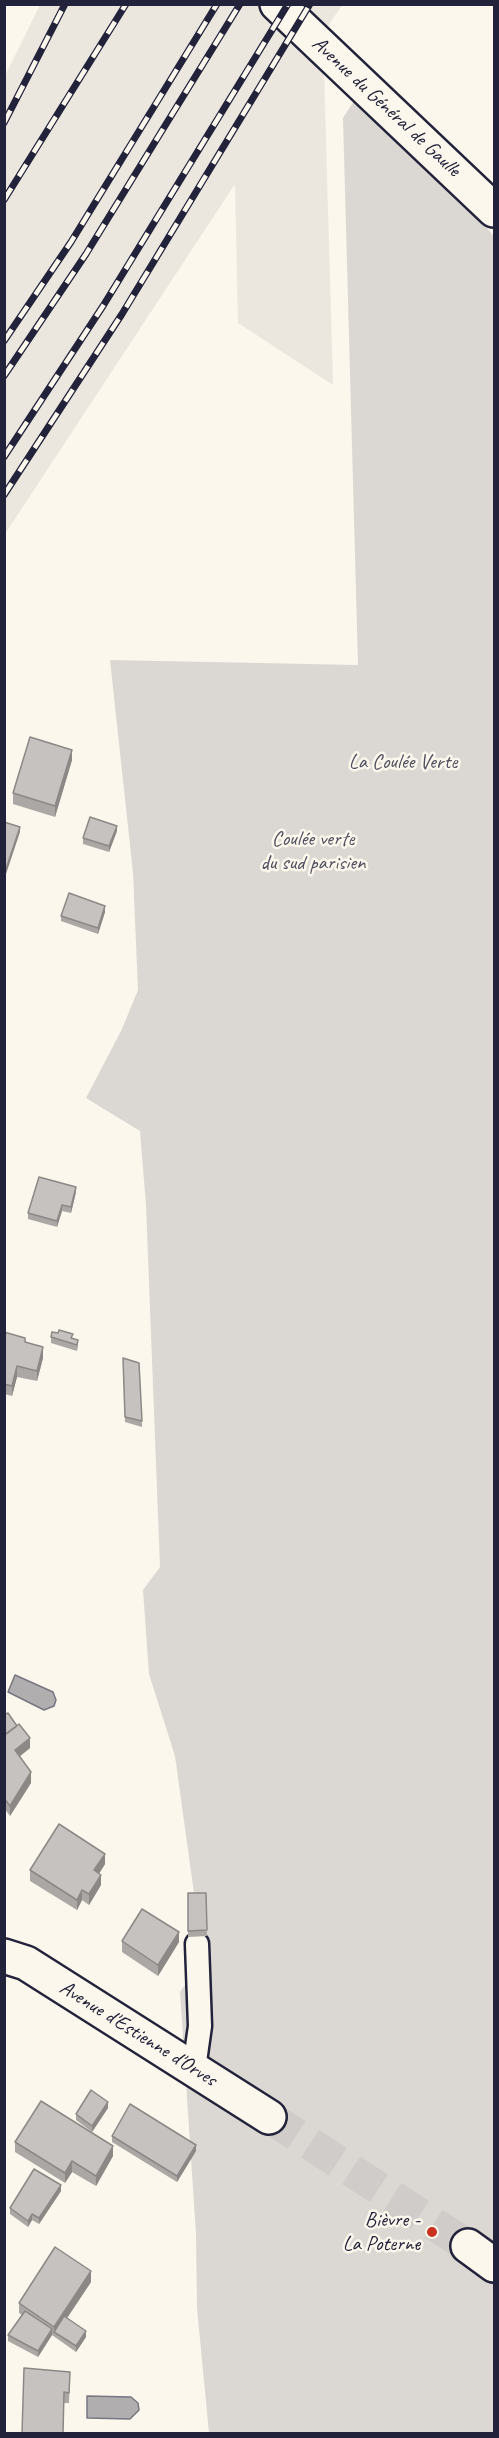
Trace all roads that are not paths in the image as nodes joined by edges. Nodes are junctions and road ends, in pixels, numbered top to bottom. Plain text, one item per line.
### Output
1 (277, 4) edge
2 (308, 4) edge
3 (495, 180) edge
4 (495, 210) edge
5 (197, 1944) dead end
6 (4, 1956) edge
7 (194, 2069) junction
8 (269, 2117) tunnel mouth
9 (468, 2246) tunnel mouth
10 (495, 2265) edge

1 - 4 main road, Avenue du Général de Gaulle
2 - 3 main road, Avenue du Général de Gaulle
5 - 7 lane
6 - 7 main road, Avenue d'Estienne d'Orves
7 - 8 main road, Avenue d'Estienne d'Orves
9 - 10 main road

